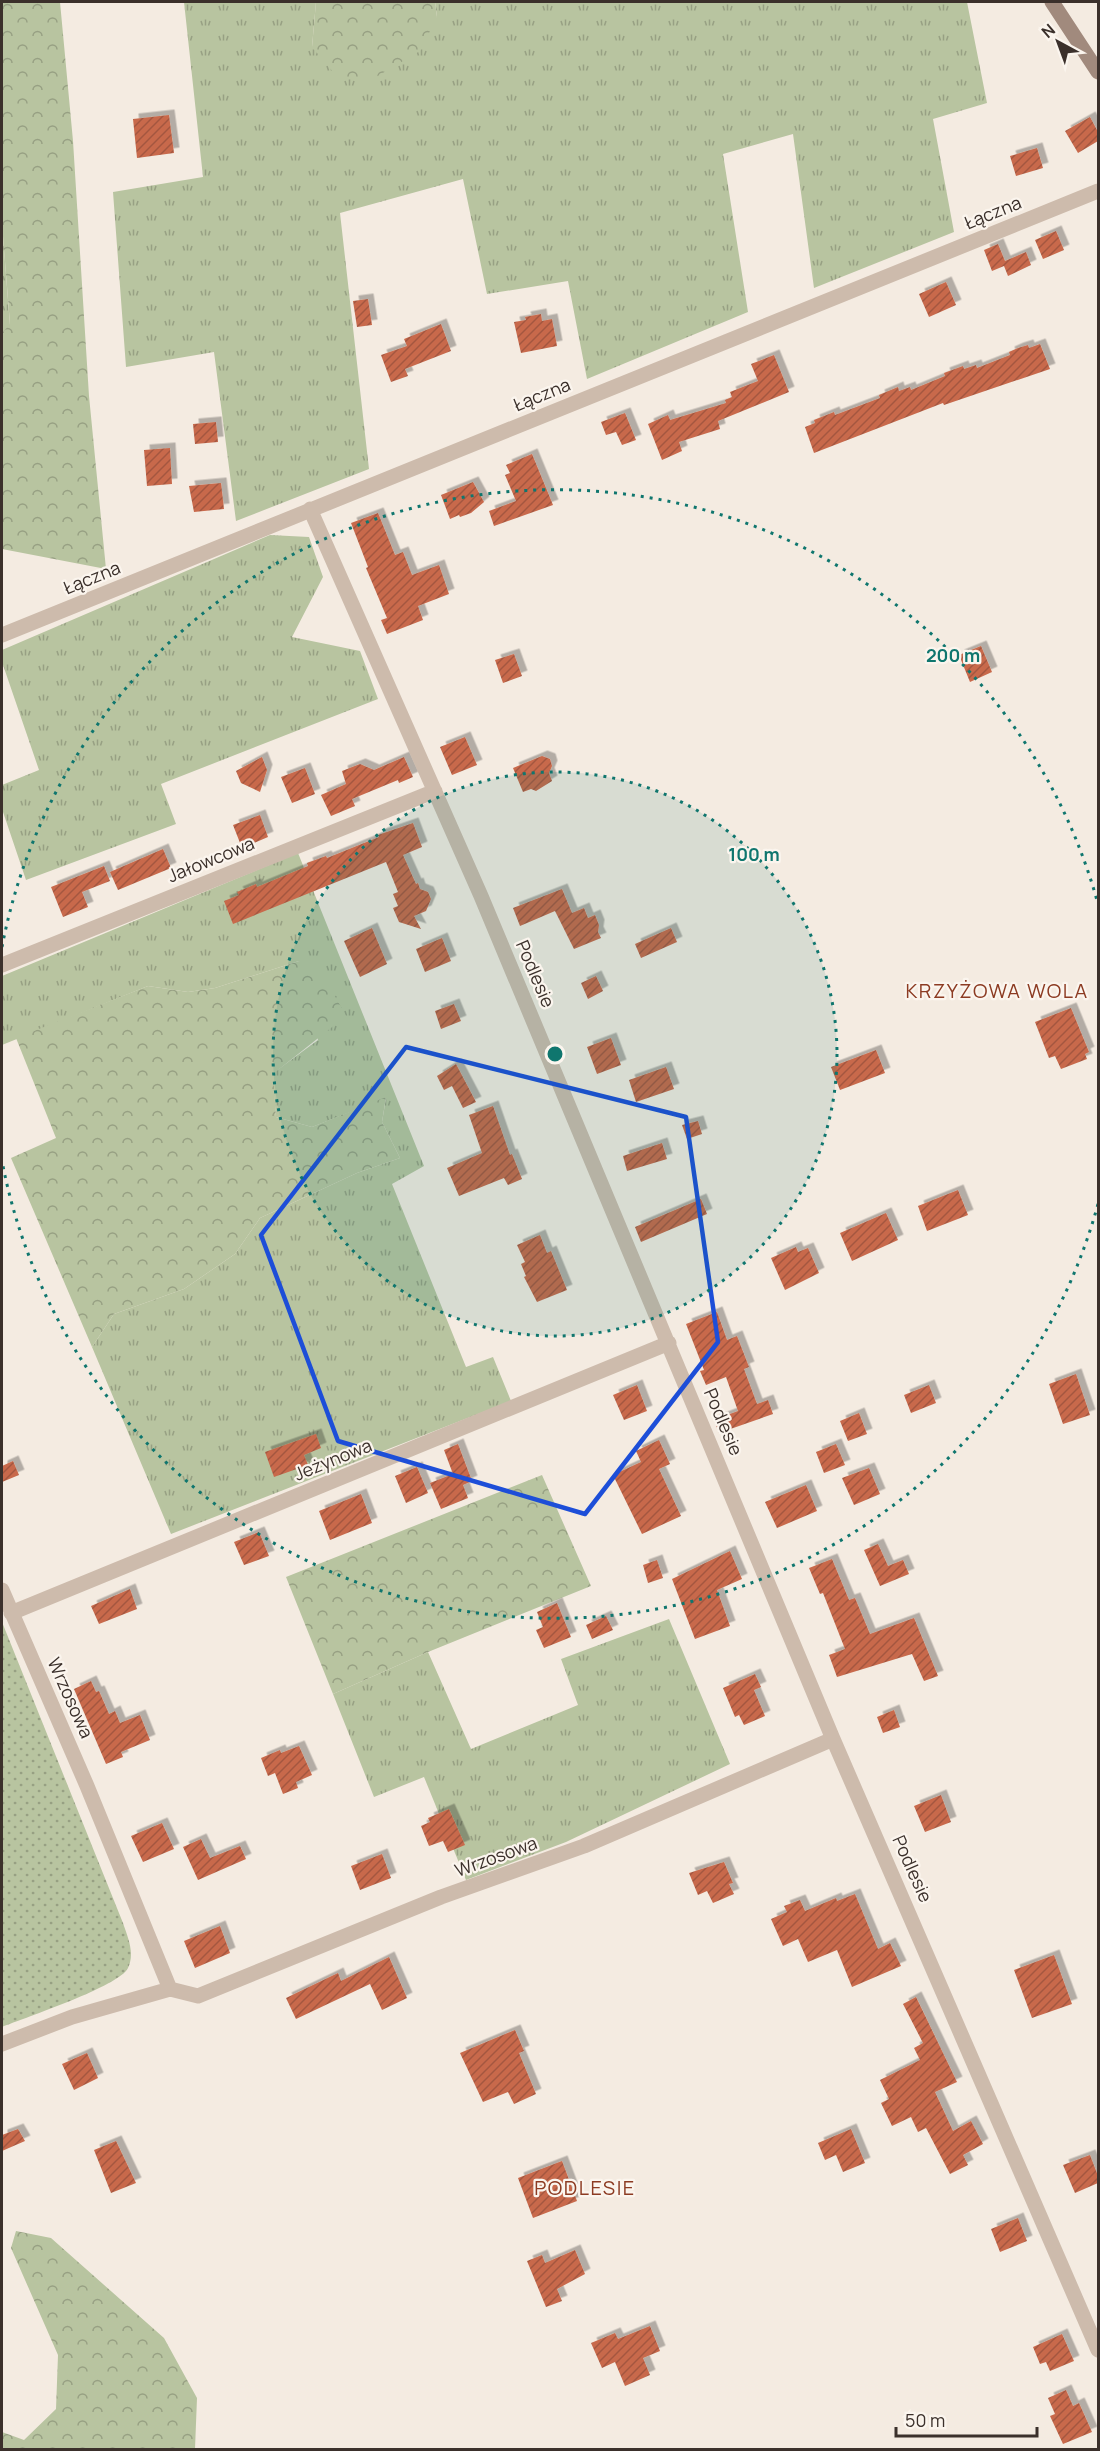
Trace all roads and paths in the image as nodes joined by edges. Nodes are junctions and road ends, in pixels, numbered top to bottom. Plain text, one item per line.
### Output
1 (1052, 2) edge
2 (1098, 72) edge
3 (1098, 191) edge
4 (310, 509) junction
5 (2, 635) edge
6 (435, 791) junction
7 (2, 965) edge
8 (669, 1343) junction
9 (2, 1590) edge
10 (11, 1613) junction
11 (833, 1739) junction
12 (170, 1989) junction
13 (2, 2044) edge
14 (1098, 2350) edge

1 - 2 street
3 - 4 street, Łączna
4 - 5 street, Łączna
4 - 6 street, Podlesie
6 - 7 street, Jałowcowa
6 - 8 street, Podlesie
8 - 10 street, Jeżynowa
8 - 11 street, Podlesie
9 - 10 street, Wrzosowa
10 - 12 street, Wrzosowa
11 - 12 street, Wrzosowa
11 - 14 street, Podlesie
12 - 13 street, Wrzosowa

